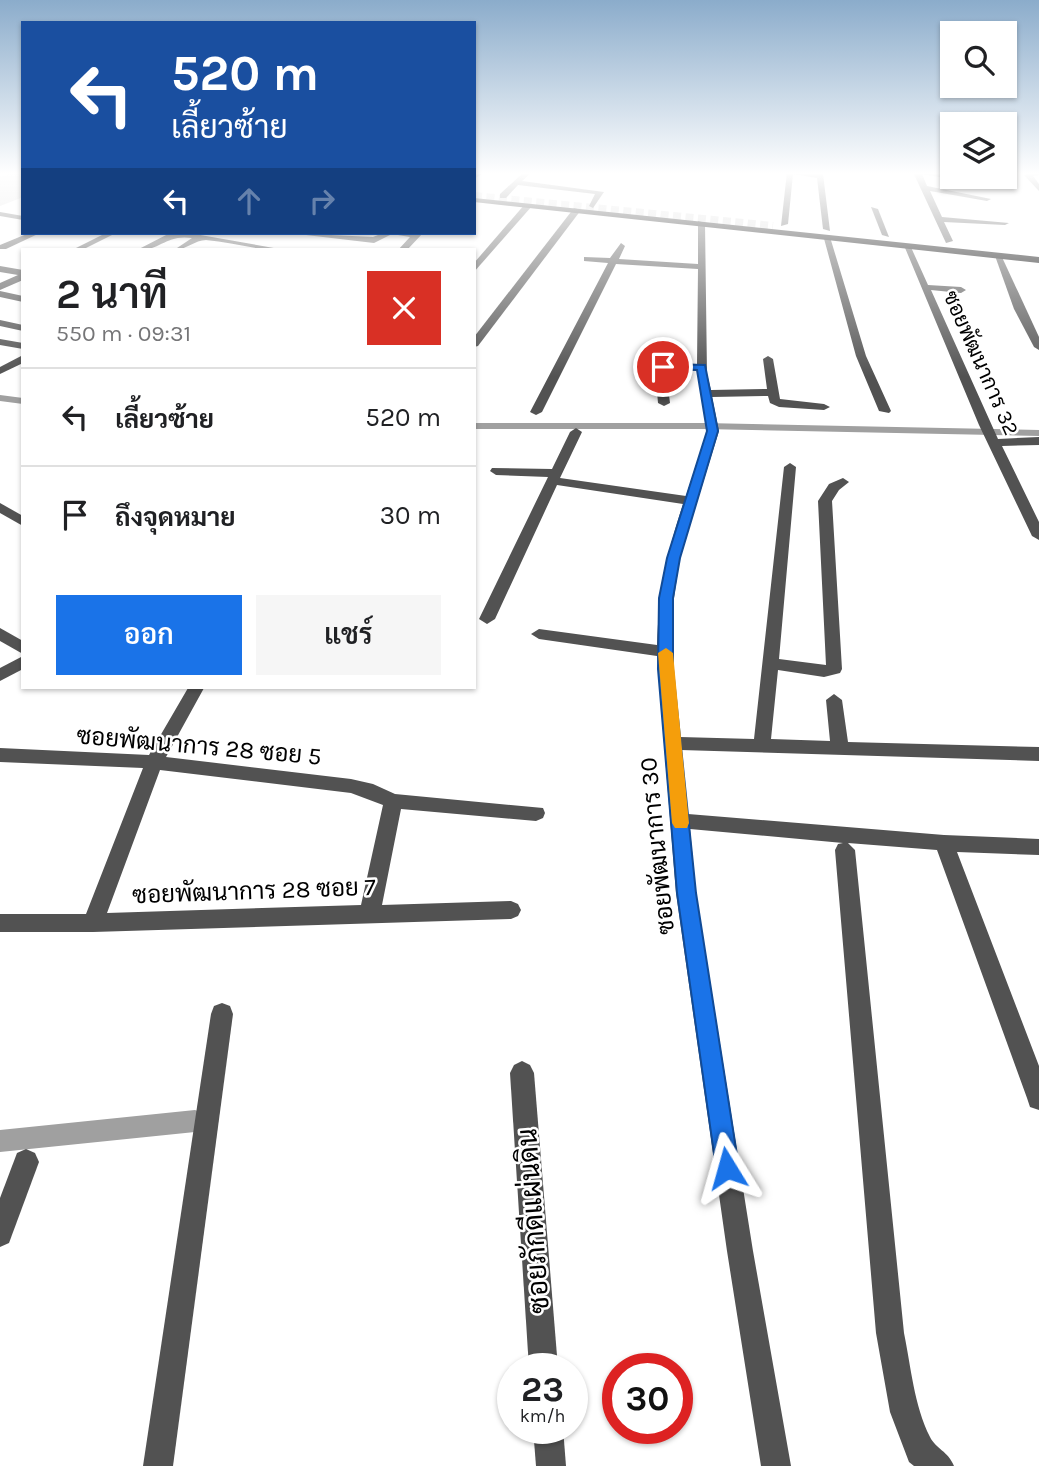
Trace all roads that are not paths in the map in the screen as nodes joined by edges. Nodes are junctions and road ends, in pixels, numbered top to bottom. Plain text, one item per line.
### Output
1 (17, 240) edge
2 (96, 240) edge
3 (221, 240) edge
4 (498, 240) edge
5 (554, 240) edge
6 (702, 240) edge
7 (828, 240) edge
8 (875, 240) edge
9 (906, 240) edge
10 (943, 240) edge
11 (949, 241) joint
12 (905, 245) junction
13 (1, 247) edge
14 (621, 247) dead end
15 (80, 248) edge
16 (269, 248) edge
17 (21, 251) edge
18 (997, 255) junction
19 (1039, 255) edge
20 (587, 259) dead end
21 (613, 261) junction
22 (476, 266) edge
23 (703, 267) junction
24 (0, 269) edge
25 (21, 274) edge
26 (21, 275) edge
27 (0, 287) edge
28 (924, 287) junction
29 (961, 290) dead end
30 (0, 294) edge
31 (21, 299) edge
32 (0, 323) edge
33 (21, 328) edge
34 (476, 341) edge
35 (0, 342) edge
36 (21, 346) edge
37 (1039, 347) edge
38 (21, 359) edge
39 (768, 359) dead end
40 (702, 367) junction
41 (1, 371) edge
42 (773, 392) junction
43 (706, 394) junction
44 (664, 403) dead end
45 (824, 407) dead end
46 (885, 411) dead end
47 (536, 412) dead end
48 (576, 432) dead end
49 (991, 437) junction
50 (1039, 441) edge
51 (790, 467) dead end
52 (496, 471) dead end
53 (556, 477) junction
54 (843, 482) dead end
55 (691, 501) junction
56 (0, 507) edge
57 (21, 521) edge
58 (1039, 536) edge
59 (487, 619) dead end
60 (0, 633) edge
61 (539, 634) dead end
62 (21, 648) edge
63 (666, 652) junction
64 (21, 663) edge
65 (770, 663) junction
66 (0, 675) edge
67 (195, 689) edge
68 (834, 700) dead end
69 (672, 743) junction
70 (762, 745) junction
71 (840, 748) junction
72 (1039, 754) edge
73 (0, 755) edge
74 (154, 762) junction
75 (393, 801) junction
76 (536, 813) dead end
77 (681, 821) junction
78 (944, 843) junction
79 (1039, 847) edge
80 (845, 849) dead end
81 (511, 910) dead end
82 (370, 913) junction
83 (0, 923) edge
84 (93, 923) junction
85 (222, 1014) dead end
86 (522, 1073) dead end
87 (1039, 1098) edge
88 (26, 1162) dead end
89 (0, 1234) edge
90 (543, 1353) edge
91 (549, 1444) edge
92 (158, 1466) edge
93 (551, 1466) edge
94 (776, 1466) edge
95 (939, 1466) edge

1 - 13 street
2 - 15 street
3 - 16 street
4 - 22 street
5 - 34 street
6 - 23 street, ซอยพัฒนาการ 30
7 - 46 street
8 - 12 main road
9 - 19 main road
10 - 11 main road
11 - 19 main road
12 - 18 main road
12 - 28 street, ซอยพัฒนาการ 32
13 - 17 street
14 - 21 street
18 - 19 main road
18 - 37 street
20 - 21 street
21 - 23 street
21 - 47 street
23 - 40 street, ซอยพัฒนาการ 30
24 - 25 street
26 - 27 street
28 - 29 street
28 - 49 street, ซอยพัฒนาการ 32
30 - 31 street
32 - 33 street
35 - 36 street
38 - 41 street
39 - 42 street
40 - 43 street, ซอยพัฒนาการ 30
40 - 44 street
42 - 43 street
42 - 45 street
43 - 55 street, ซอยพัฒนาการ 30
48 - 53 street
49 - 50 street
49 - 58 street, ซอยพัฒนาการ 32
51 - 65 street
52 - 53 street
53 - 55 street
53 - 59 street
54 - 65 street
55 - 63 street, ซอยพัฒนาการ 30
56 - 57 street
60 - 62 street
61 - 63 street
63 - 69 street, ซอยพัฒนาการ 30
64 - 66 street
65 - 70 street
67 - 74 street
68 - 71 street
69 - 70 street
69 - 77 street, ซอยพัฒนาการ 30
70 - 71 street
71 - 72 street
73 - 74 street, ซอยพัฒนาการ 28 ซอย 5
74 - 75 street, ซอยพัฒนาการ 28 ซอย 5
74 - 84 street
75 - 76 street, ซอยพัฒนาการ 28 ซอย 5
75 - 82 street
77 - 78 street
77 - 94 street, ซอยพัฒนาการ 30
78 - 79 street
78 - 87 street
80 - 95 street
81 - 82 street, ซอยพัฒนาการ 28 ซอย 7
82 - 84 street, ซอยพัฒนาการ 28 ซอย 7
83 - 84 street, ซอยพัฒนาการ 28 ซอย 7
85 - 92 street
86 - 90 street, ซอยภักดีแผ่นดิน
88 - 89 street
91 - 93 street

